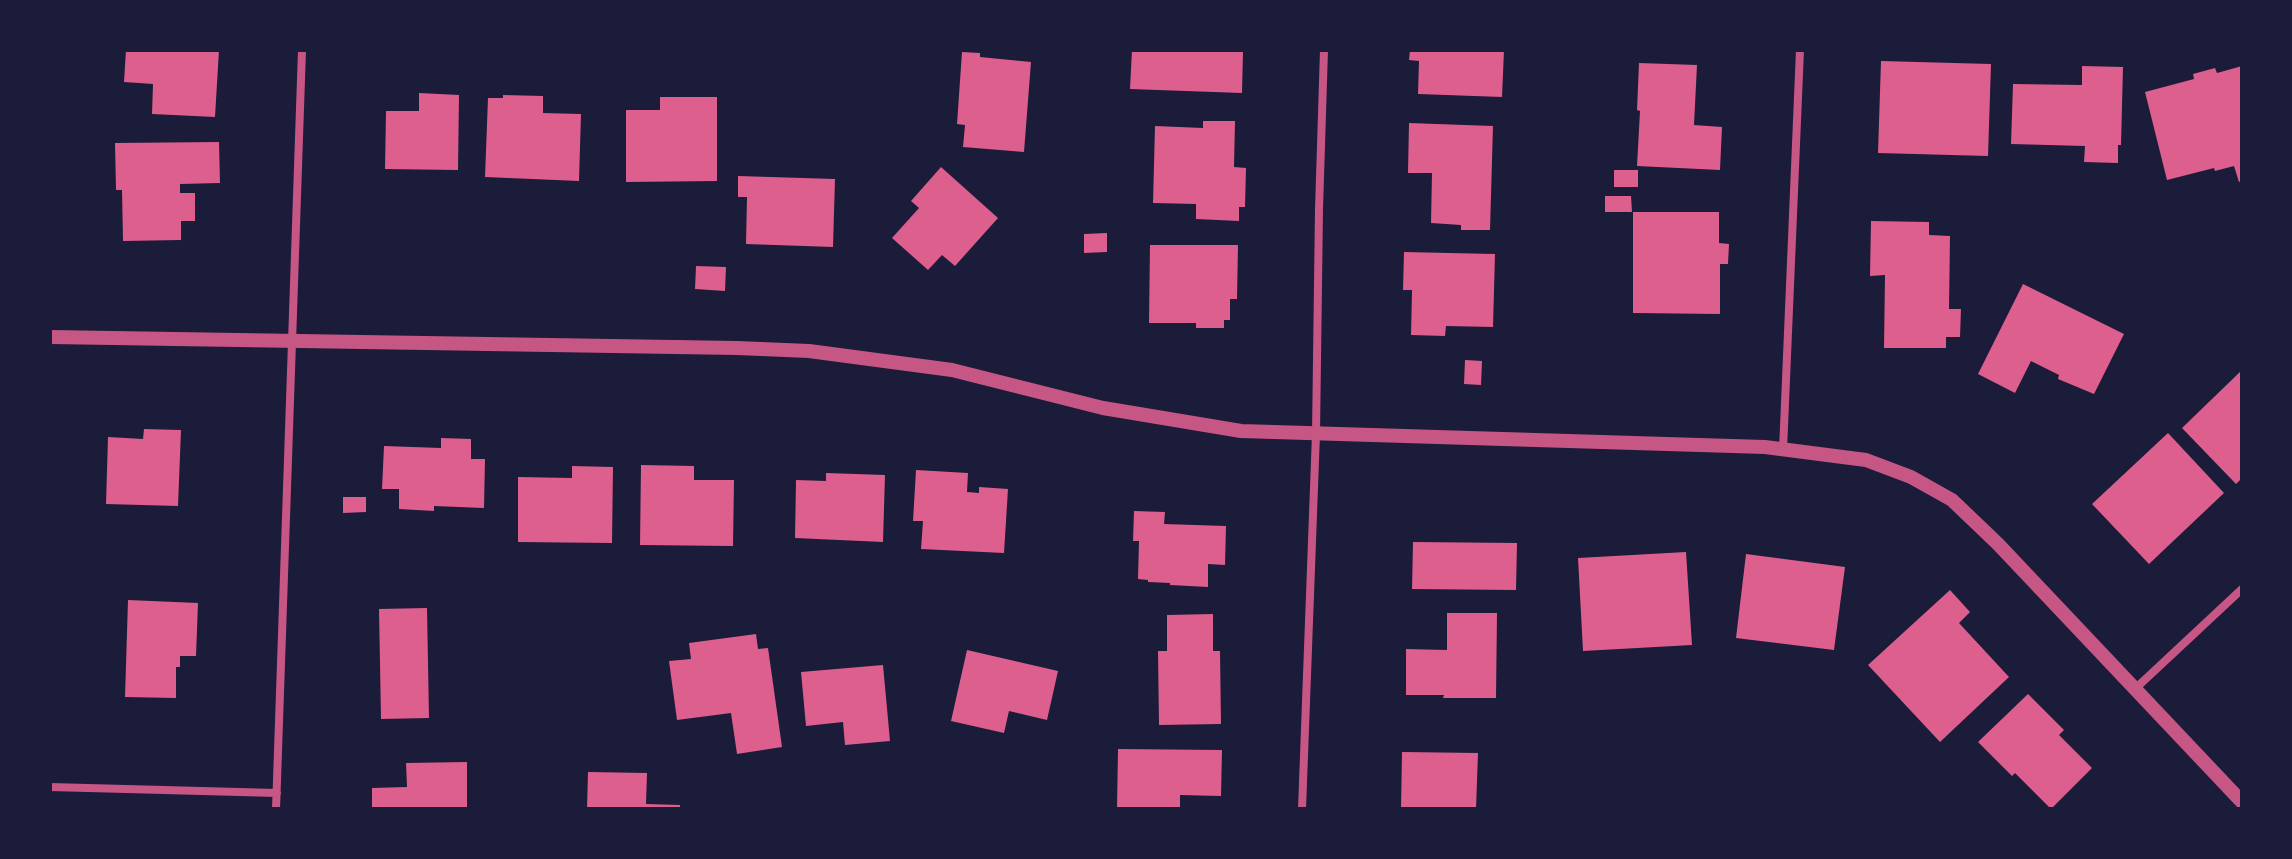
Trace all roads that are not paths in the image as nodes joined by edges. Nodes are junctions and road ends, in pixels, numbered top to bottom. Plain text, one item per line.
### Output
1 (302, 50) edge
2 (1324, 50) edge
3 (1800, 50) edge
4 (50, 337) edge
5 (292, 342) junction
6 (1316, 434) junction
7 (1783, 450) junction
8 (2242, 589) edge
9 (2136, 688) junction
10 (50, 787) edge
11 (277, 793) junction
12 (2242, 802) edge
13 (276, 809) edge
14 (1302, 809) edge

1 - 5 street
2 - 6 street
3 - 7 street
4 - 5 street
5 - 6 street
5 - 11 street
6 - 7 street
6 - 14 street
7 - 9 street
8 - 9 street
9 - 12 street
10 - 11 street
11 - 13 street

